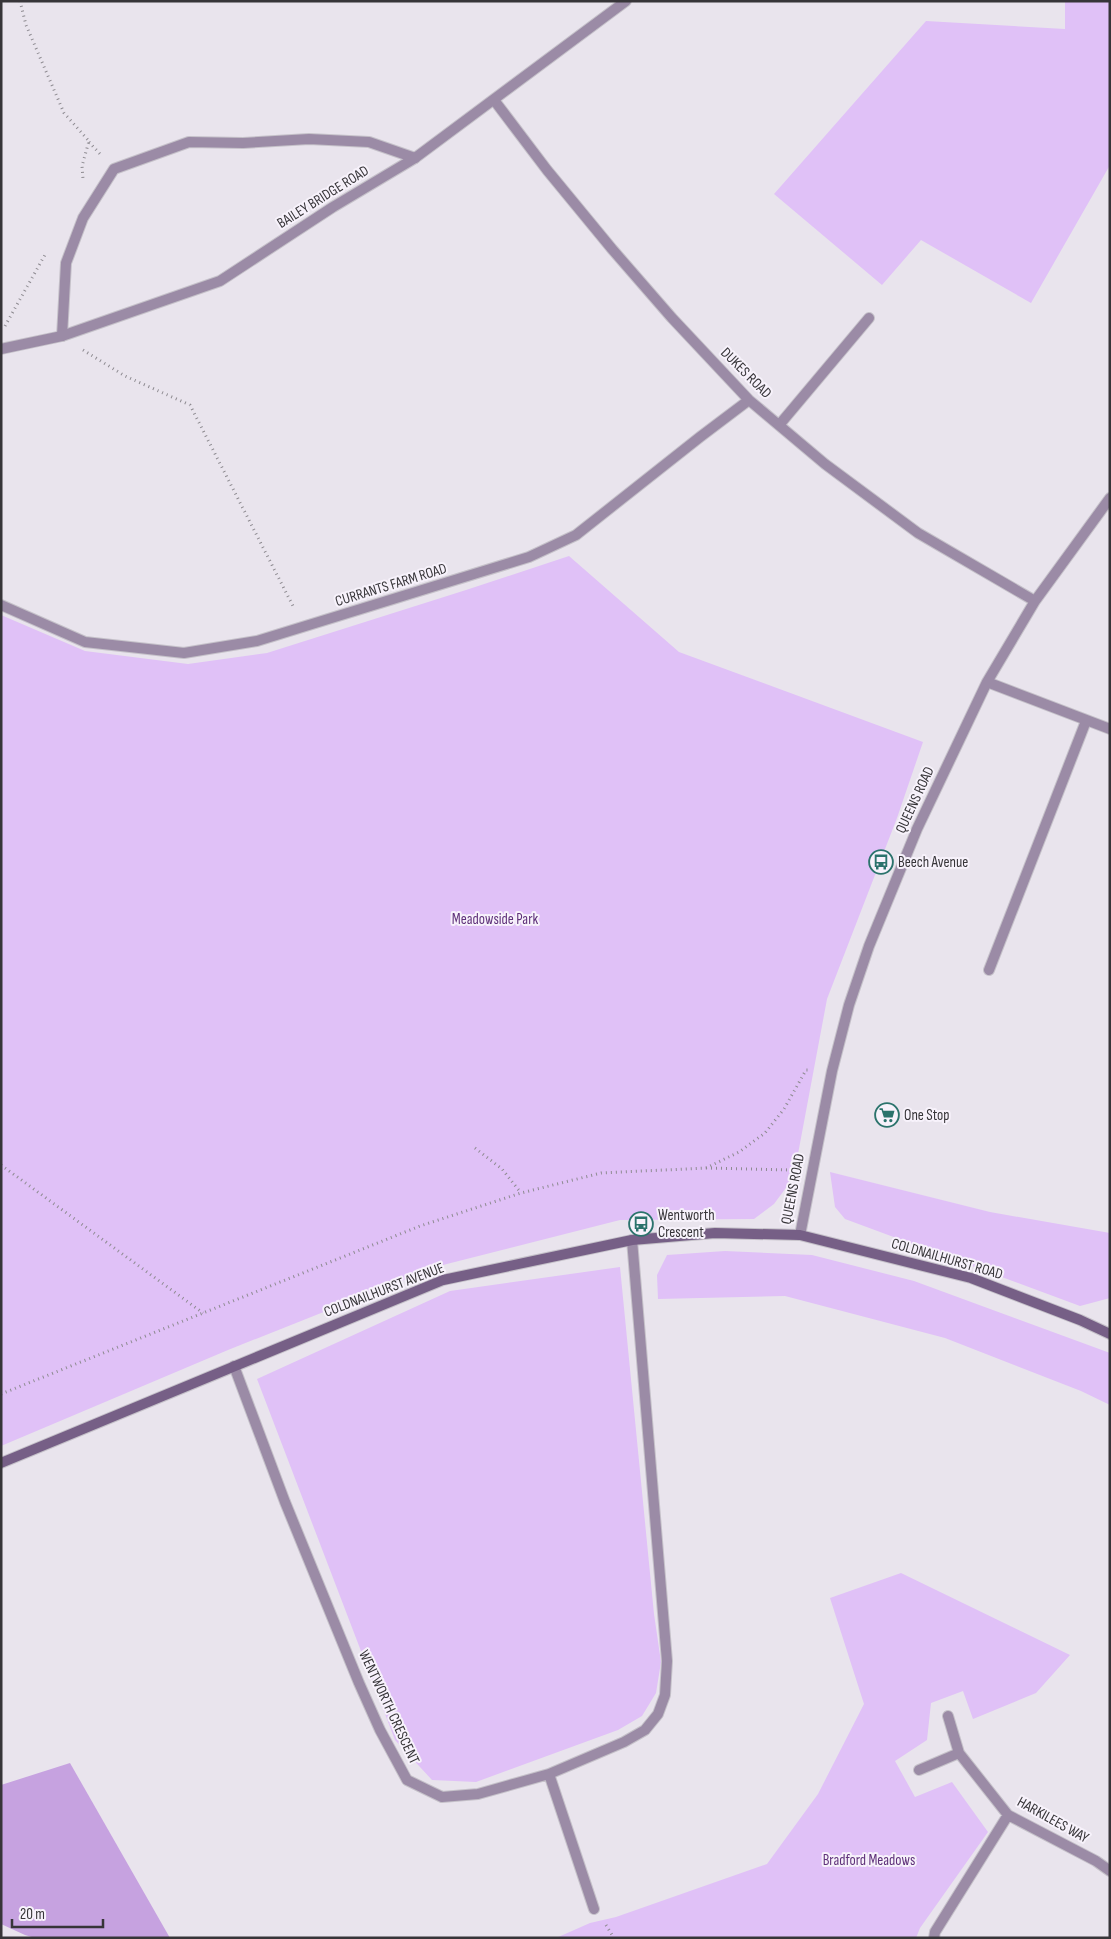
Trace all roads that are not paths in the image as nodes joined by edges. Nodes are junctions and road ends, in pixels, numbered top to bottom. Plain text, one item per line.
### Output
1 (626, 1) edge
2 (494, 100) junction
3 (415, 158) junction
4 (869, 318) dead end
5 (62, 336) junction
6 (1, 349) edge
7 (749, 400) junction
8 (780, 424) junction
9 (1110, 498) edge
10 (1036, 601) junction
11 (1, 605) edge
12 (987, 682) junction
13 (1086, 721) junction
14 (1110, 729) edge
15 (989, 970) dead end
16 (800, 1235) junction
17 (632, 1240) junction
18 (1110, 1334) edge
19 (234, 1366) junction
20 (1, 1463) edge
21 (948, 1716) dead end
22 (959, 1753) junction
23 (919, 1770) dead end
24 (549, 1774) junction
25 (1008, 1815) junction
26 (1110, 1871) edge
27 (594, 1909) dead end
28 (934, 1938) edge

1 - 2 street, BAILEY BRIDGE ROAD
2 - 3 street, BAILEY BRIDGE ROAD
2 - 7 street, DUKES ROAD
3 - 5 street, BAILEY BRIDGE ROAD
3 - 5 street
4 - 8 street
5 - 6 street, BAILEY BRIDGE ROAD
7 - 8 street, DUKES ROAD
7 - 11 street, CURRANTS FARM ROAD
8 - 10 street, DUKES ROAD
9 - 10 street, QUEENS ROAD
10 - 12 street, QUEENS ROAD
12 - 13 street
12 - 16 street, QUEENS ROAD
13 - 14 street
13 - 15 street
16 - 17 street, COLDNAILHURST AVENUE
16 - 18 street, COLDNAILHURST ROAD
17 - 19 street, COLDNAILHURST AVENUE
17 - 24 street, WENTWORTH CRESCENT
19 - 20 street, COLDNAILHURST AVENUE
19 - 24 street, WENTWORTH CRESCENT
21 - 22 street
22 - 23 street
22 - 25 street, HARKILEES WAY
24 - 27 street
25 - 26 street, HARKILEES WAY
25 - 28 street

